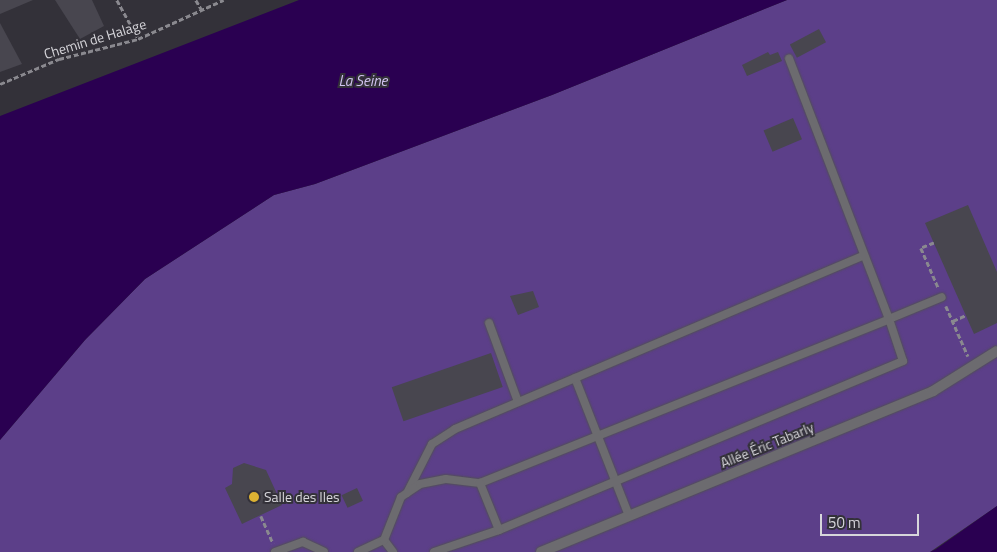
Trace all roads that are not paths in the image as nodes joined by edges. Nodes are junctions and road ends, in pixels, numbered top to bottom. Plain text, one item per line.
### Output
1 (789, 59) dead end
2 (863, 256) junction
3 (942, 297) dead end
4 (889, 319) junction
5 (488, 323) dead end
6 (997, 351) edge
7 (575, 378) junction
8 (518, 402) junction
9 (598, 436) junction
10 (616, 481) junction
11 (480, 483) junction
12 (407, 493) junction
13 (629, 516) junction
14 (499, 530) junction
15 (384, 540) junction
16 (276, 551) edge
17 (324, 552) edge
18 (358, 552) edge
19 (393, 552) edge
20 (434, 552) edge
21 (541, 552) edge

1 - 2 lane
2 - 4 lane
2 - 7 lane
3 - 4 lane
4 - 9 lane
4 - 10 lane
5 - 8 lane
6 - 13 street, Allée Éric Tabarly
7 - 8 lane
7 - 9 lane
8 - 12 lane
9 - 10 lane
9 - 11 lane
10 - 13 lane
10 - 14 lane
11 - 12 lane
11 - 14 lane
12 - 15 lane
13 - 21 street, Allée Éric Tabarly
14 - 20 lane
15 - 18 lane
15 - 19 lane
16 - 17 lane

